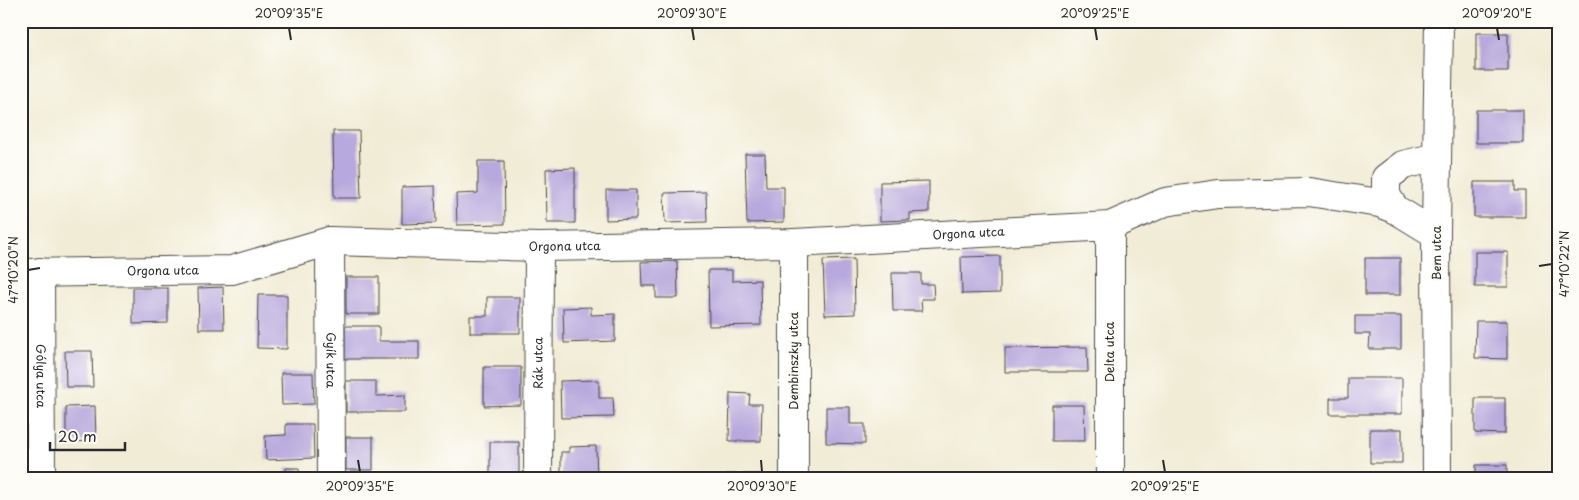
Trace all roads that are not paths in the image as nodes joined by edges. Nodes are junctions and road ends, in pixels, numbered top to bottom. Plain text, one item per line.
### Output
1 (1439, 25) edge
2 (1437, 157) junction
3 (1395, 209) junction
4 (1110, 226) junction
5 (1436, 234) junction
6 (330, 241) junction
7 (794, 243) junction
8 (539, 247) junction
9 (30, 272) edge
10 (42, 479) edge
11 (331, 479) edge
12 (538, 479) edge
13 (794, 479) edge
14 (1110, 479) edge
15 (1438, 479) edge

1 - 2 street, Bem utca
2 - 3 street
2 - 5 street, Bem utca
3 - 4 street
3 - 5 street
4 - 7 street, Orgona utca
4 - 14 street, Delta utca
5 - 15 street, Bem utca
6 - 8 street, Orgona utca
6 - 9 street, Orgona utca
6 - 11 street, Gyík utca
7 - 8 street, Orgona utca
7 - 13 street, Dembinszky utca
8 - 12 street, Rák utca
9 - 10 street, Gólya utca

